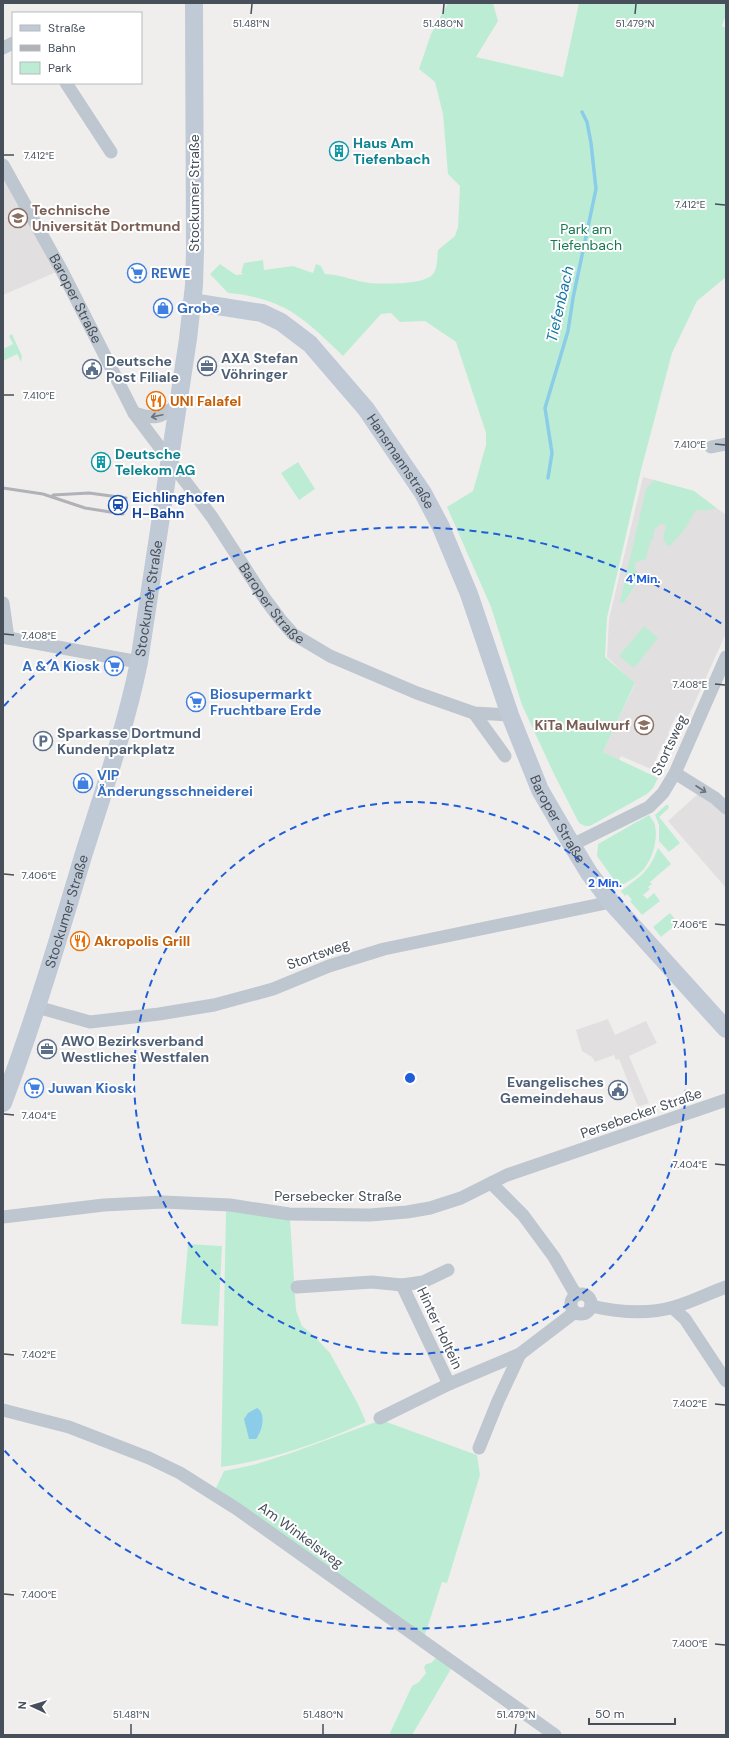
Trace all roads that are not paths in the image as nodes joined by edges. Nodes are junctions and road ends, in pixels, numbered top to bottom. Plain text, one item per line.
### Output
1 (194, 3) edge
2 (12, 44) edge
3 (3, 48) edge
4 (67, 84) edge
5 (111, 152) dead end
6 (3, 165) edge
7 (192, 302) junction
8 (177, 405) junction
9 (134, 413) junction
10 (726, 444) edge
11 (711, 447) dead end
12 (169, 461) junction
13 (3, 603) edge
14 (5, 638) edge
15 (726, 657) edge
16 (139, 662) junction
17 (474, 713) junction
18 (510, 715) junction
19 (505, 756) dead end
20 (675, 773) junction
21 (726, 808) edge
22 (572, 845) junction
23 (611, 902) junction
24 (37, 1007) junction
25 (726, 1029) edge
26 (726, 1100) edge
27 (3, 1103) edge
28 (491, 1183) junction
29 (3, 1218) edge
30 (448, 1270) dead end
31 (402, 1285) junction
32 (297, 1287) dead end
33 (726, 1287) edge
34 (576, 1295) junction
35 (591, 1306) junction
36 (673, 1308) junction
37 (575, 1312) junction
38 (520, 1354) junction
39 (726, 1381) edge
40 (449, 1384) junction
41 (3, 1410) edge
42 (380, 1418) dead end
43 (479, 1448) dead end
44 (555, 1735) edge

1 - 7 main road, Stockumer Straße
2 - 3 street
4 - 5 street
6 - 9 street, Baroper Straße
7 - 8 main road, Stockumer Straße
7 - 18 main road, Hansmannstraße
8 -> 9 street
8 - 12 main road, Stockumer Straße
9 - 12 street, Baroper Straße
10 - 11 street
12 - 16 main road, Stockumer Straße
12 - 17 street, Baroper Straße
13 - 14 street
14 - 16 street
15 - 20 street, Stortsweg
16 - 24 main road, Stockumer Straße
17 - 18 street, Baroper Straße
17 - 19 street
18 - 22 main road, Baroper Straße
20 -> 21 street
20 - 22 street, Stortsweg
22 - 23 main road, Baroper Straße
23 - 24 street, Stortsweg
23 - 25 main road, Baroper Straße
24 - 27 main road, Stockumer Straße
26 - 28 street, Persebecker Straße
28 - 29 street, Persebecker Straße
28 - 34 street
30 - 31 street, Hinter Holtein
31 - 32 street, Hinter Holtein
31 - 40 street, Hinter Holtein
33 - 36 street
34 - 35 street
34 - 37 street
35 - 36 street
35 - 37 street, Hinter Holtein
36 - 39 street
37 - 38 street, Hinter Holtein
38 - 40 street, Hinter Holtein
38 - 43 street, Hinter Holtein
40 - 42 street, Hinter Holtein
41 - 44 street, Am Winkelsweg

